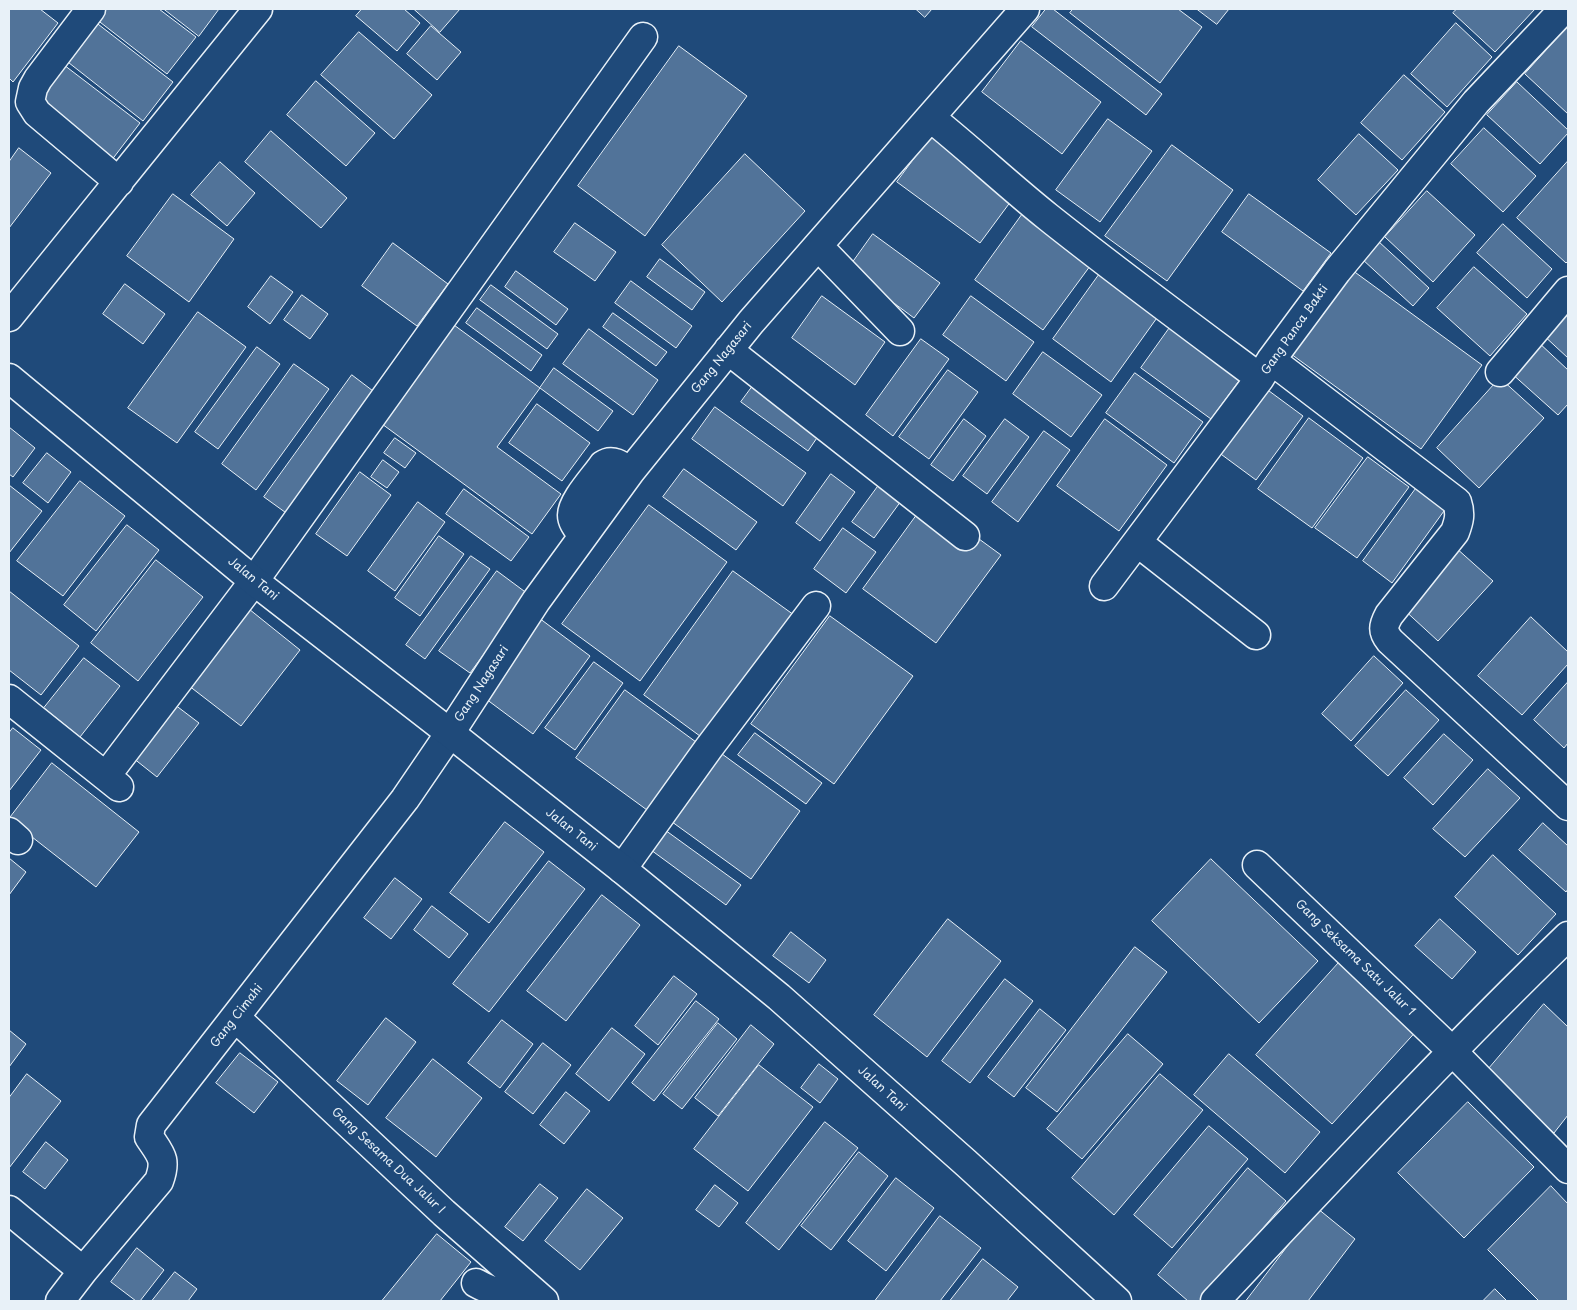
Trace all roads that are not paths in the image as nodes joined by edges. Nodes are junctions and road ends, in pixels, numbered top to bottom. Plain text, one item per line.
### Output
1 (91, 9) edge
2 (258, 9) edge
3 (1026, 9) edge
4 (1564, 9) edge
5 (643, 37) dead end
6 (931, 118) junction
7 (119, 182) junction
8 (818, 246) junction
9 (1568, 291) edge
10 (9, 317) edge
11 (900, 331) dead end
12 (728, 350) junction
13 (1266, 369) junction
14 (1500, 372) dead end
15 (12, 388) edge
16 (965, 536) dead end
17 (1137, 542) junction
18 (254, 581) junction
19 (1104, 586) dead end
20 (816, 606) dead end
21 (1256, 635) dead end
22 (9, 699) edge
23 (450, 733) junction
24 (1568, 806) edge
25 (1257, 865) dead end
26 (622, 869) junction
27 (1568, 936) edge
28 (236, 1018) junction
29 (1452, 1051) junction
30 (1568, 1169) edge
31 (9, 1210) edge
32 (83, 1271) junction
33 (476, 1284) dead end
34 (539, 1298) edge
35 (60, 1301) edge
36 (1117, 1301) edge
37 (1215, 1301) edge

1 - 7 main road
2 - 7 main road
3 - 6 main road, Gang Nagasari
4 - 13 main road, Gang Panca Bakti
5 - 18 main road
6 - 8 main road, Gang Nagasari
6 - 13 main road, Gang Panca Bakti
7 - 10 main road
8 - 11 main road
8 - 12 main road, Gang Nagasari
9 - 14 main road
12 - 16 main road
12 - 23 main road, Gang Nagasari
13 - 17 main road
13 - 24 main road
15 - 18 main road, Jalan Tani
17 - 19 main road
17 - 21 main road
18 - 22 main road
18 - 23 main road, Jalan Tani
20 - 26 main road
23 - 26 main road, Jalan Tani
23 - 28 main road, Gang Cimahi
25 - 29 main road, Gang Seksama Satu Jalur 1
26 - 36 main road, Jalan Tani
27 - 29 main road
28 - 32 main road, Gang Cimahi
28 - 34 main road, Gang Sesama Dua Jalur I
29 - 30 main road, Gang Seksama Satu Jalur 1
29 - 37 main road
31 - 32 main road
32 - 35 main road, Gang Cimahi
33 - 34 main road

